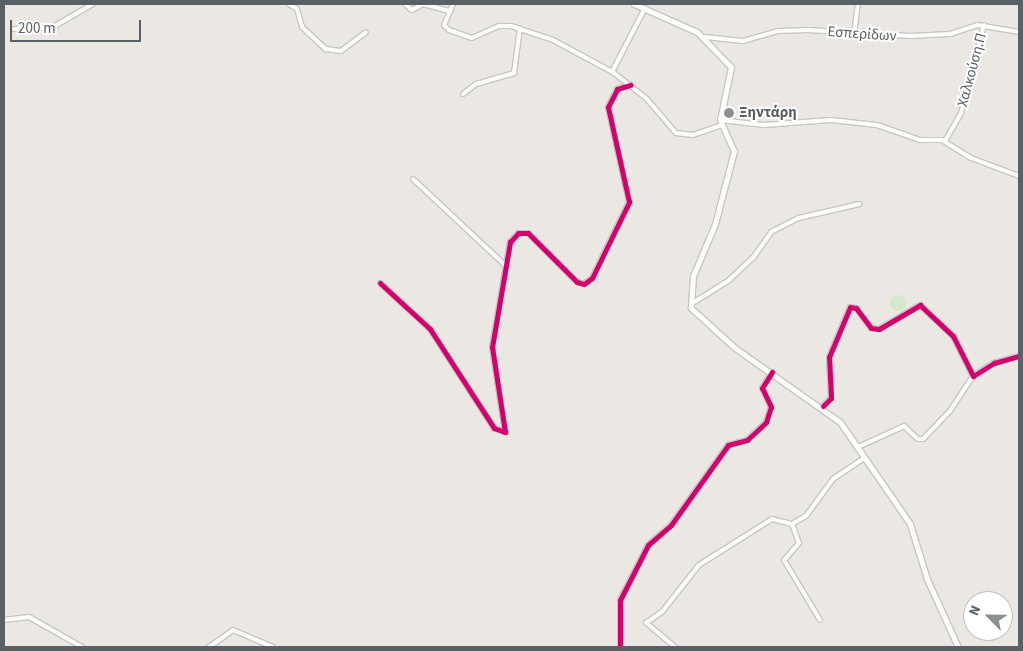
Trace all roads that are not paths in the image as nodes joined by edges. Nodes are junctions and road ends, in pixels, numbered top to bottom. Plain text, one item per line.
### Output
1 (93, 4) edge
2 (289, 4) edge
3 (405, 4) edge
4 (453, 4) edge
5 (634, 4) edge
6 (858, 4) edge
7 (645, 8) junction
8 (449, 12) junction
9 (984, 25) junction
10 (520, 28) junction
11 (14, 29) dead end
12 (366, 32) dead end
13 (1019, 32) edge
14 (854, 35) junction
15 (705, 37) junction
16 (612, 72) junction
17 (630, 85) junction
18 (463, 94) dead end
19 (721, 122) junction
20 (945, 141) junction
21 (1019, 176) edge
22 (413, 179) dead end
23 (859, 204) dead end
24 (506, 266) junction
25 (380, 283) dead end
26 (690, 304) junction
27 (1019, 356) edge
28 (772, 372) junction
29 (973, 376) junction
30 (823, 406) junction
31 (858, 448) junction
32 (864, 458) junction
33 (792, 524) junction
34 (4, 620) edge
35 (820, 620) dead end
36 (82, 647) edge
37 (209, 647) edge
38 (273, 647) edge
39 (620, 647) edge
40 (675, 647) edge
41 (958, 647) edge

1 - 11 street
2 - 12 street
3 - 8 street
4 - 8 street
5 - 7 main road
6 - 14 street
7 - 15 main road
7 - 16 street
8 - 10 street
9 - 13 street, Εσπερίδων
9 - 14 street, Εσπερίδων
9 - 20 street, Χαλκούση.Π
10 - 16 street
10 - 18 street
14 - 15 street, Εσπερίδων
15 - 19 main road
16 - 17 street
17 - 19 street
17 - 24 street
19 - 20 street
19 - 26 main road
20 - 21 street
22 - 24 street
23 - 26 street
24 - 25 street
26 - 28 main road
27 - 29 street
28 - 30 main road
28 - 39 street
29 - 30 street
29 - 31 street
30 - 31 main road
31 - 32 main road
32 - 33 street
32 - 41 main road
33 - 35 street
33 - 40 street
34 - 36 street
37 - 38 street

